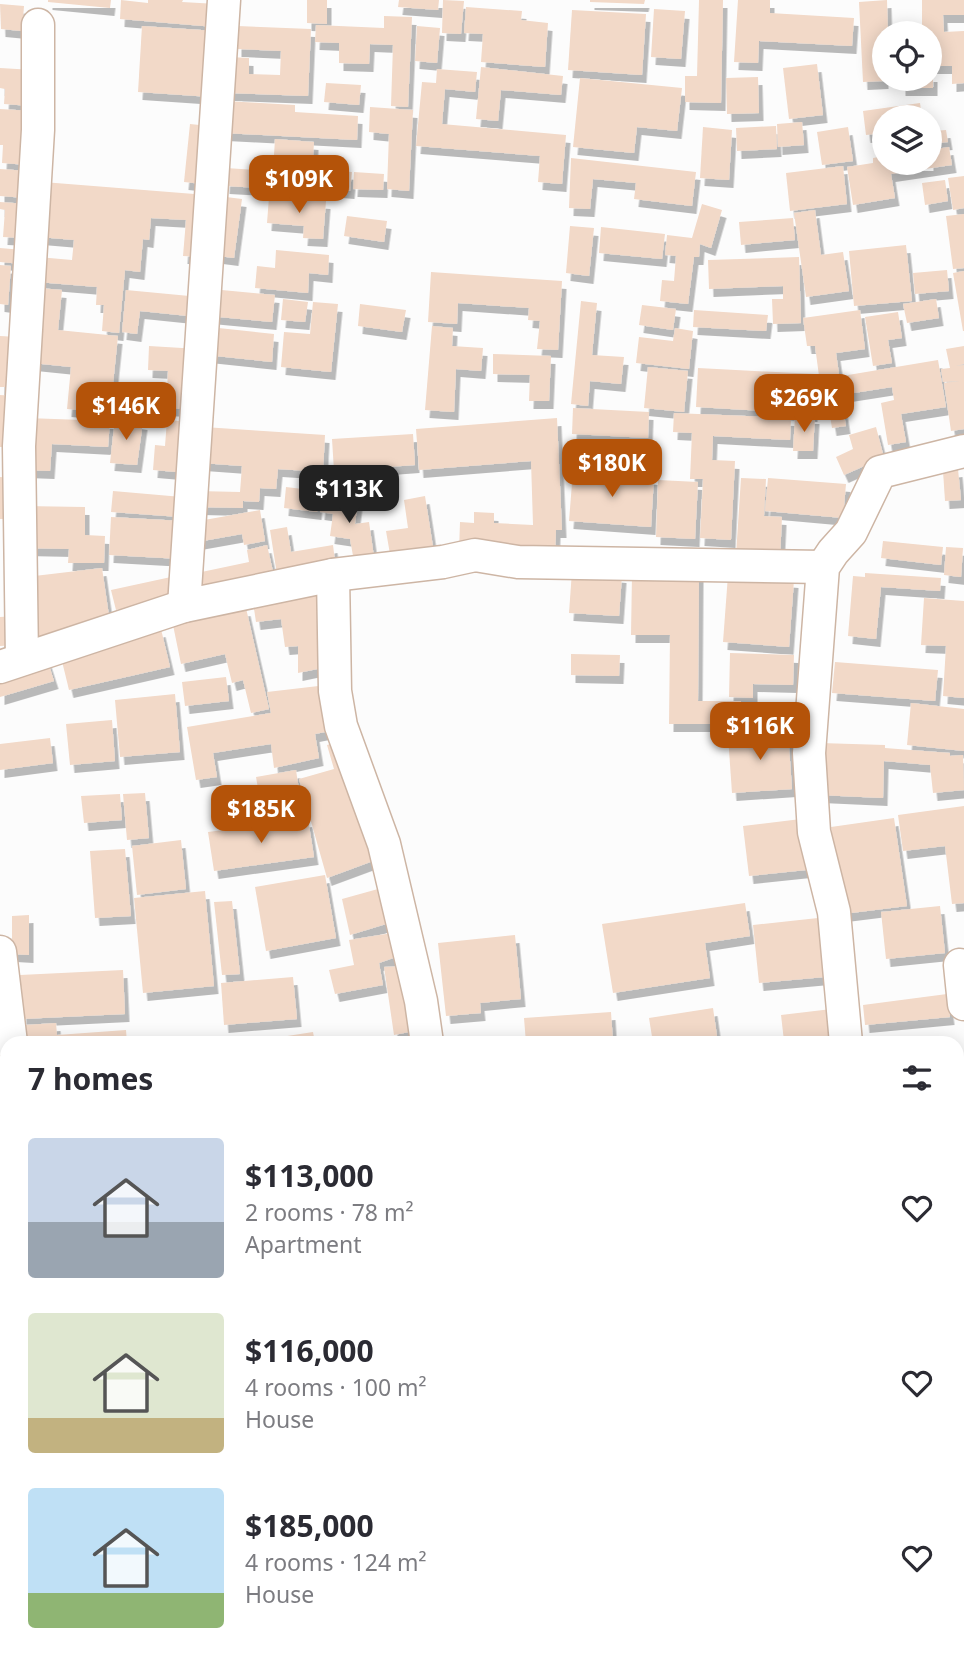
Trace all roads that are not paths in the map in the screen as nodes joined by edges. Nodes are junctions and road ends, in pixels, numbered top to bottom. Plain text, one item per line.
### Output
1 (224, 0) edge
2 (38, 26) dead end
3 (964, 451) edge
4 (823, 567) junction
5 (333, 575) junction
6 (184, 606) junction
7 (11, 663) edge
8 (0, 952) edge
9 (960, 965) dead end
10 (964, 1004) edge
11 (10, 1036) edge
12 (426, 1036) edge
13 (845, 1036) edge

1 - 6 street
2 - 7 street
3 - 4 street
4 - 5 street
4 - 13 street
5 - 6 street
5 - 12 street
6 - 7 street
8 - 11 street
9 - 10 street

